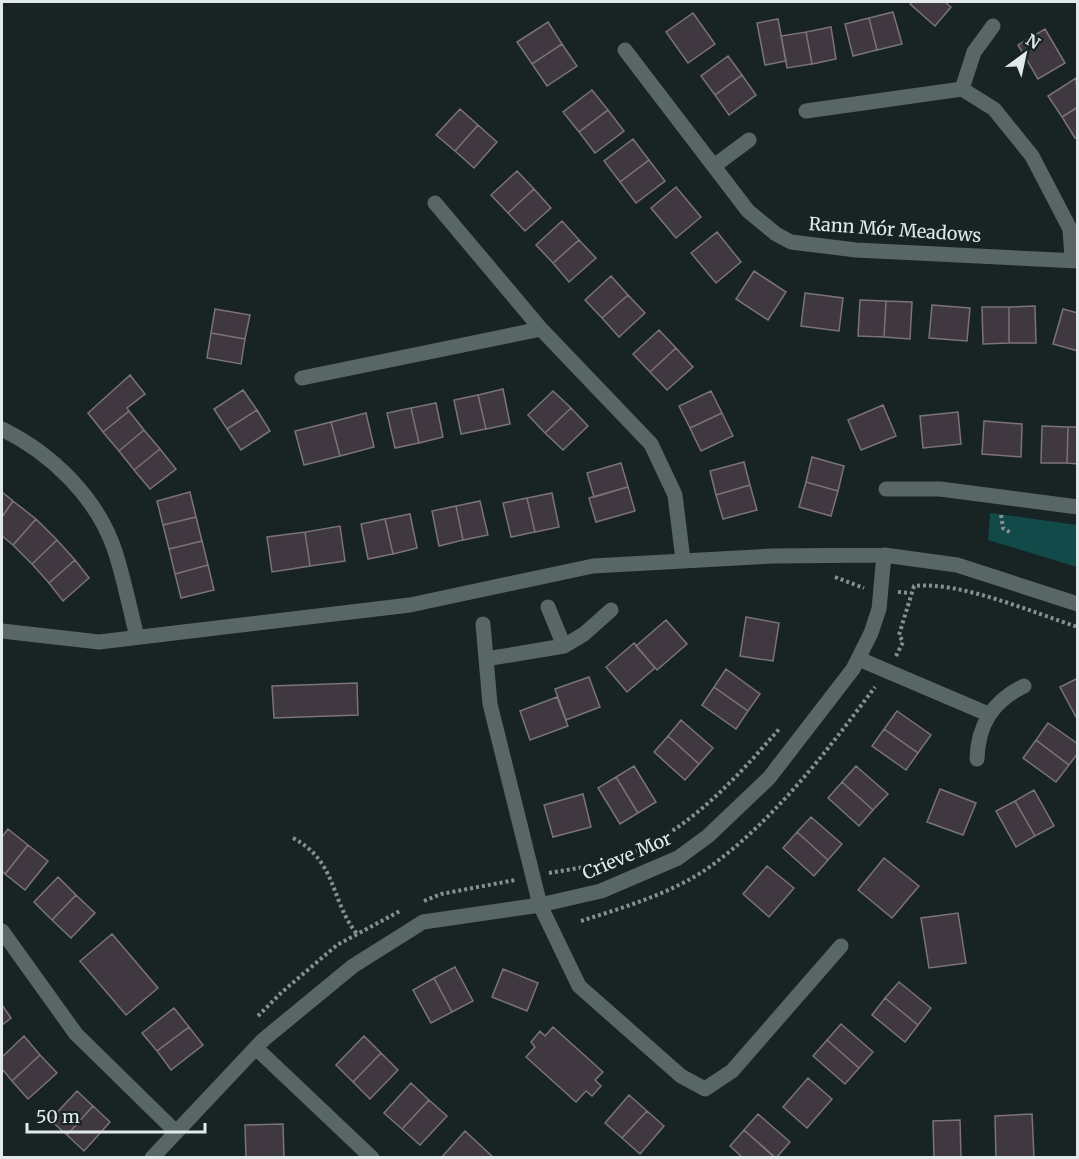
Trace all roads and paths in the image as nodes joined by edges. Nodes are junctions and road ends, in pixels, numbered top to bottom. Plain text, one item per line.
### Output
1 (993, 26) dead end
2 (625, 51) dead end
3 (962, 89) junction
4 (806, 111) dead end
5 (749, 140) dead end
6 (714, 166) junction
7 (435, 203) dead end
8 (1075, 260) edge
9 (542, 329) junction
10 (302, 378) dead end
11 (2, 429) edge
12 (886, 489) dead end
13 (1077, 507) edge
14 (884, 555) junction
15 (683, 560) junction
16 (826, 577) dead end
17 (910, 593) dead end
18 (861, 598) dead end
19 (1077, 604) edge
20 (548, 607) dead end
21 (611, 610) dead end
22 (483, 624) dead end
23 (1077, 627) edge
24 (2, 631) edge
25 (137, 637) junction
26 (564, 646) junction
27 (486, 659) junction
28 (859, 659) junction
29 (1024, 686) dead end
30 (988, 714) junction
31 (782, 726) dead end
32 (977, 759) dead end
33 (293, 838) dead end
34 (531, 877) junction
35 (420, 902) dead end
36 (540, 905) junction
37 (409, 906) dead end
38 (2, 931) edge
39 (357, 934) junction
40 (841, 946) dead end
41 (257, 1017) dead end
42 (256, 1048) junction
43 (175, 1131) junction
44 (152, 1158) edge
45 (372, 1158) edge

1 - 3 street
2 - 6 street, Rann Mór Meadows
3 - 4 street
3 - 8 street, Rann Mór Meadows
5 - 6 street
6 - 8 street, Rann Mór Meadows
7 - 9 street
9 - 10 street
9 - 15 street
11 - 25 street
12 - 13 street
14 - 15 street
14 - 19 street
14 - 28 street, Crieve Mor
15 - 25 street
16 - 18 path
17 - 23 path
20 - 26 street
21 - 26 street
22 - 27 street
24 - 25 street
26 - 27 street
27 - 34 street
28 - 30 street
28 - 36 street, Crieve Mor
29 - 30 street
30 - 32 street
31 - 34 path
33 - 39 path
34 - 35 path
34 - 36 street
36 - 40 street
36 - 42 street, Crieve Mor
37 - 39 path
38 - 43 street
39 - 41 path
42 - 43 street, Crieve Mor
42 - 45 street
43 - 44 street, Crieve Mor

